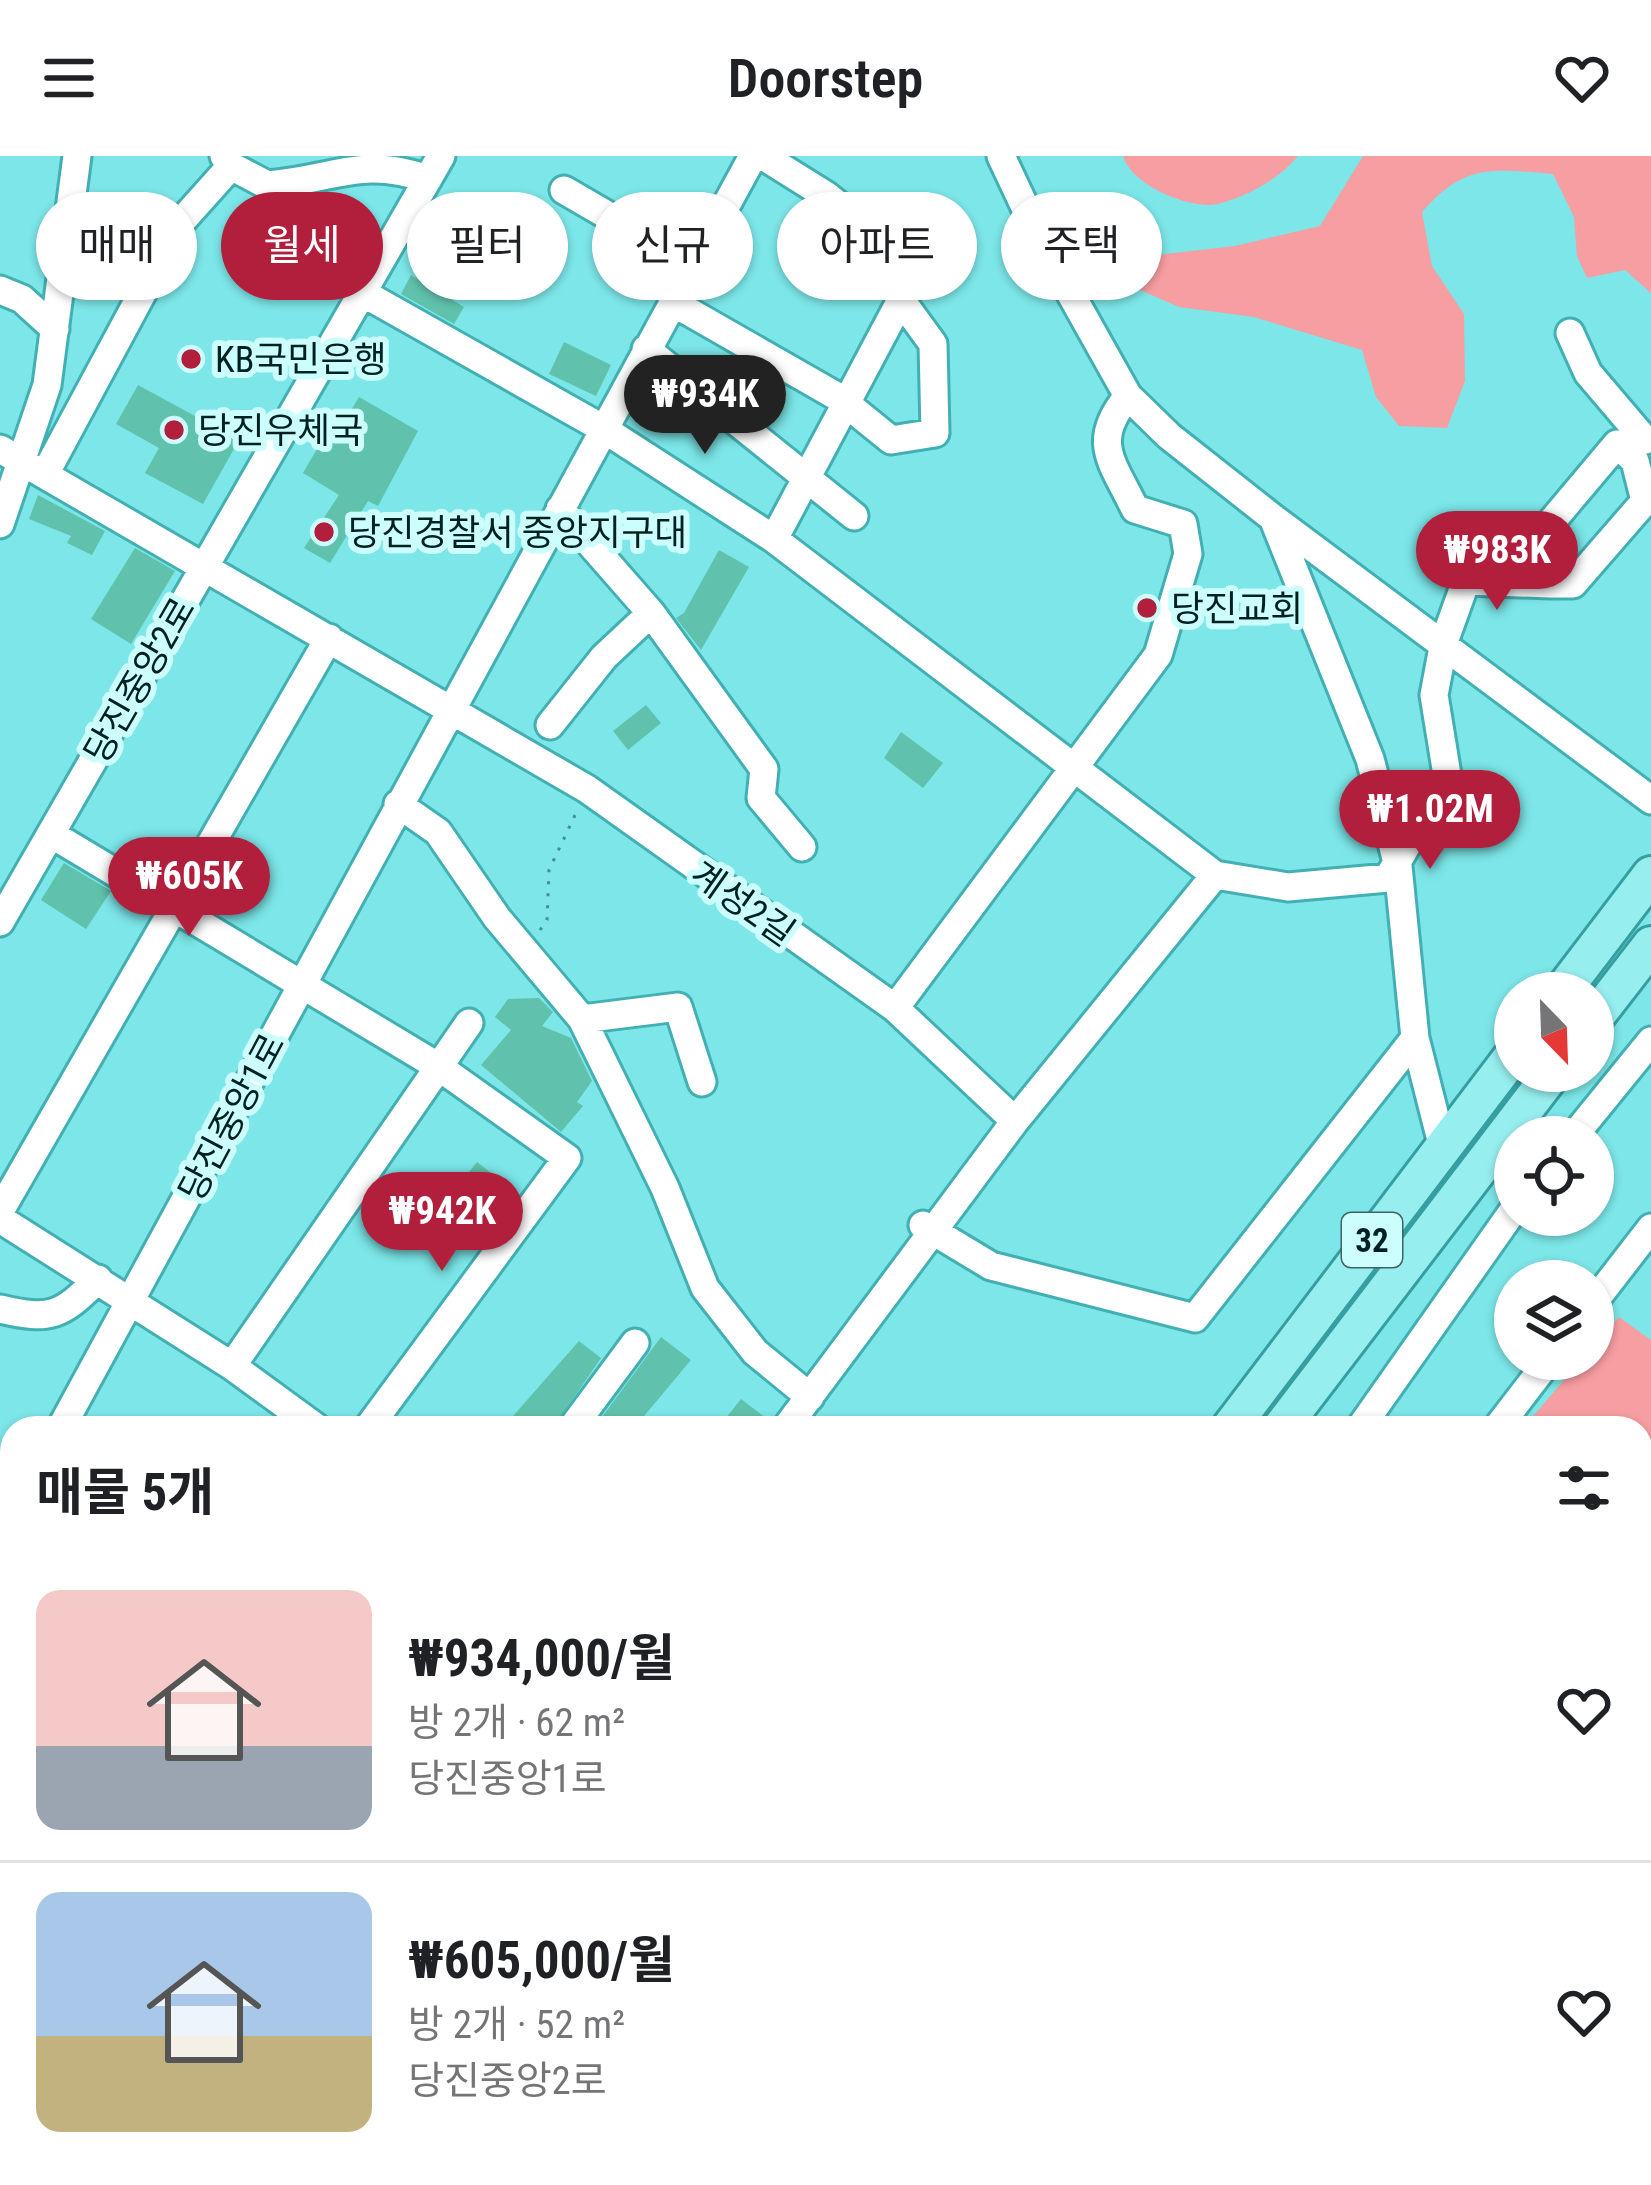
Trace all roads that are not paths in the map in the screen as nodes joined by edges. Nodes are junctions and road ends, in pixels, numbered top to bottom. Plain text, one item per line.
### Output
1 (77, 156) edge
2 (1001, 156) edge
3 (747, 159) edge
4 (228, 161) edge
5 (434, 168) edge
6 (564, 190) dead end
7 (730, 192) edge
8 (818, 192) edge
9 (592, 206) edge
10 (383, 255) edge
11 (0, 290) edge
12 (356, 300) edge
13 (375, 300) edge
14 (901, 300) joint
15 (672, 302) joint
16 (55, 329) junction
17 (1570, 333) dead end
18 (646, 349) junction
19 (1128, 396) junction
20 (844, 402) junction
21 (602, 428) junction
22 (1649, 438) edge
23 (23, 462) edge
24 (808, 480) junction
25 (560, 508) junction
26 (854, 516) dead end
27 (1273, 518) junction
28 (0, 524) edge
29 (773, 539) junction
30 (205, 563) junction
31 (1550, 584) junction
32 (651, 613) junction
33 (328, 638) junction
34 (1444, 643) junction
35 (452, 712) junction
36 (550, 725) dead end
37 (1072, 770) junction
38 (1651, 800) edge
39 (398, 804) junction
40 (51, 834) junction
41 (802, 847) dead end
42 (1398, 866) junction
43 (1215, 875) junction
44 (1651, 875) edge
45 (172, 906) junction
46 (0, 922) edge
47 (1651, 945) edge
48 (1577, 972) edge
49 (300, 986) junction
50 (1614, 993) edge
51 (896, 1009) junction
52 (582, 1019) junction
53 (469, 1023) dead end
54 (1415, 1038) junction
55 (1651, 1041) edge
56 (439, 1067) junction
57 (1494, 1081) edge
58 (701, 1082) dead end
59 (1538, 1092) edge
60 (1590, 1116) edge
61 (1015, 1121) junction
62 (1443, 1148) junction
63 (0, 1215) edge
64 (930, 1228) junction
65 (1651, 1228) edge
66 (1496, 1236) edge
67 (1614, 1276) edge
68 (98, 1279) junction
69 (133, 1300) junction
70 (0, 1310) edge
71 (635, 1343) dead end
72 (232, 1366) junction
73 (1534, 1380) edge
74 (810, 1396) junction
75 (68, 1416) edge
76 (300, 1416) edge
77 (377, 1416) edge
78 (581, 1416) edge
79 (795, 1416) edge
80 (1239, 1416) edge
81 (1290, 1416) edge
82 (1377, 1416) edge
83 (1506, 1416) edge

1 - 16 street
2 - 19 street
3 - 7 street, 당진중앙1로
3 - 8 street, 당진중앙1로
4 - 5 street, 당진중앙2로
4 - 23 street
5 - 10 street, 당진중앙2로
6 - 9 street
11 - 16 street
12 - 30 street, 당진중앙2로
13 - 21 street
14 - 20 street
14 - 20 street, 당진중앙1로
15 - 18 street, 당진중앙1로
15 - 20 street, 당진중앙1로
16 - 23 street
17 - 22 street
18 - 21 street, 당진중앙1로
18 - 24 street
19 - 27 street
19 - 37 street
20 - 24 street
21 - 25 street, 당진중앙1로
21 - 29 street
23 - 28 street
23 - 30 street, 당진중앙2로
24 - 26 street
24 - 29 street
25 - 32 street
25 - 35 street, 당진중앙1로
27 - 34 street
27 - 42 street
29 - 37 street
30 - 33 street, 당진중앙2로
30 - 40 street, 당진중앙2로
31 - 31 street
31 - 34 street
32 - 36 street
32 - 41 street
33 - 35 street, 당진중앙2로
33 - 45 street
34 - 38 street
34 - 42 street
35 - 39 street, 당진중앙1로
35 - 51 street, 계성2길
37 - 43 street
37 - 51 street
39 - 49 street, 당진중앙1로
39 - 52 street
40 - 45 street
40 - 46 street, 당진중앙2로
42 - 43 street
42 - 54 street
43 - 61 street
44 - 48 main road
45 - 49 street
45 - 63 street
47 - 50 main road
49 - 56 street
49 - 69 street, 당진중앙1로
51 - 61 street, 계성2길
52 - 58 street
52 - 74 street
53 - 56 street
54 - 62 street
54 - 64 street
55 - 60 street
56 - 72 street
56 - 77 street
57 - 62 main road, 32
59 - 81 main road
61 - 64 street
62 - 80 main road, 32
63 - 68 street
64 - 74 street
65 - 67 street
66 - 82 street
68 - 69 street
68 - 70 street
69 - 72 street
69 - 75 street, 당진중앙1로
71 - 78 street
72 - 76 street
73 - 83 street
74 - 79 street

